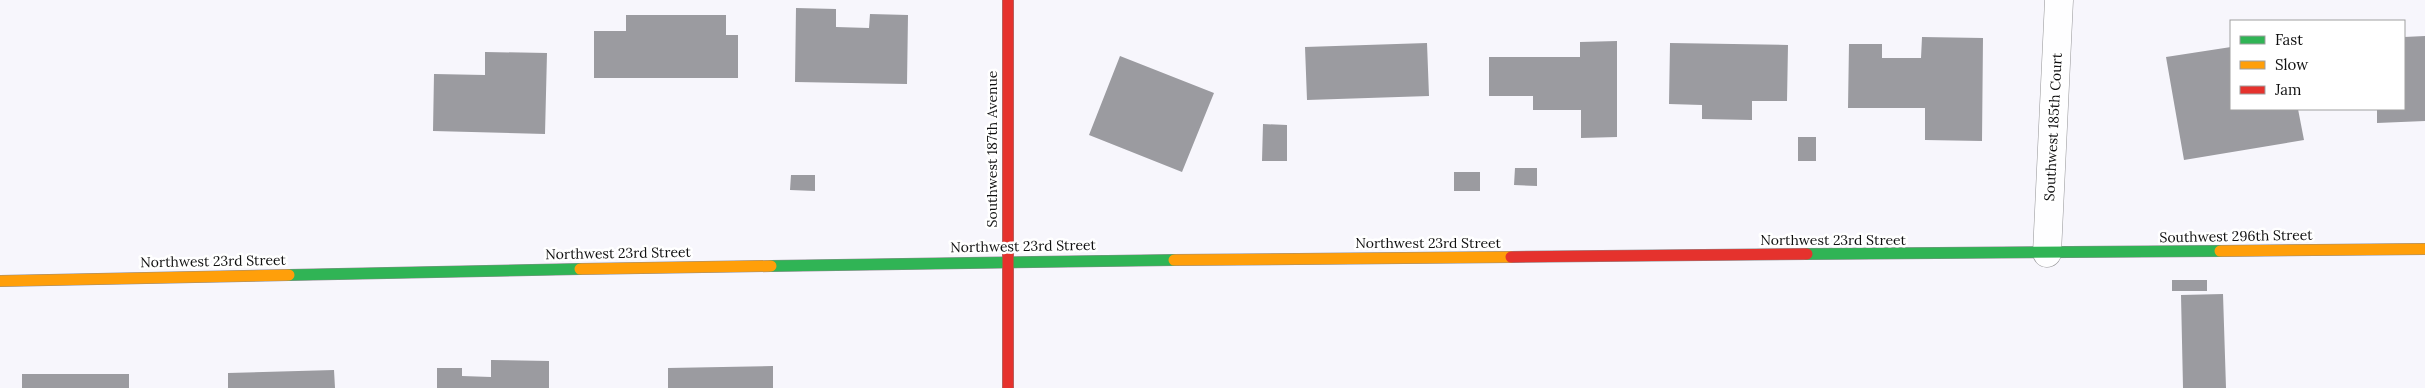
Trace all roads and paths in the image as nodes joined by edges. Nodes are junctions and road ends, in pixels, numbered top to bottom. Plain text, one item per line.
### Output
1 (1008, 0) edge
2 (2059, 0) edge
3 (2425, 249) edge
4 (2047, 253) junction
5 (1006, 261) junction
6 (0, 281) edge
7 (1008, 388) edge

1 - 5 street, Southwest 187th Avenue
2 - 4 street, Southwest 185th Court
3 - 4 street, Southwest 296th Street
4 - 5 street, Northwest 23rd Street
5 - 6 street, Northwest 23rd Street
5 - 7 street, Southwest 187th Avenue

